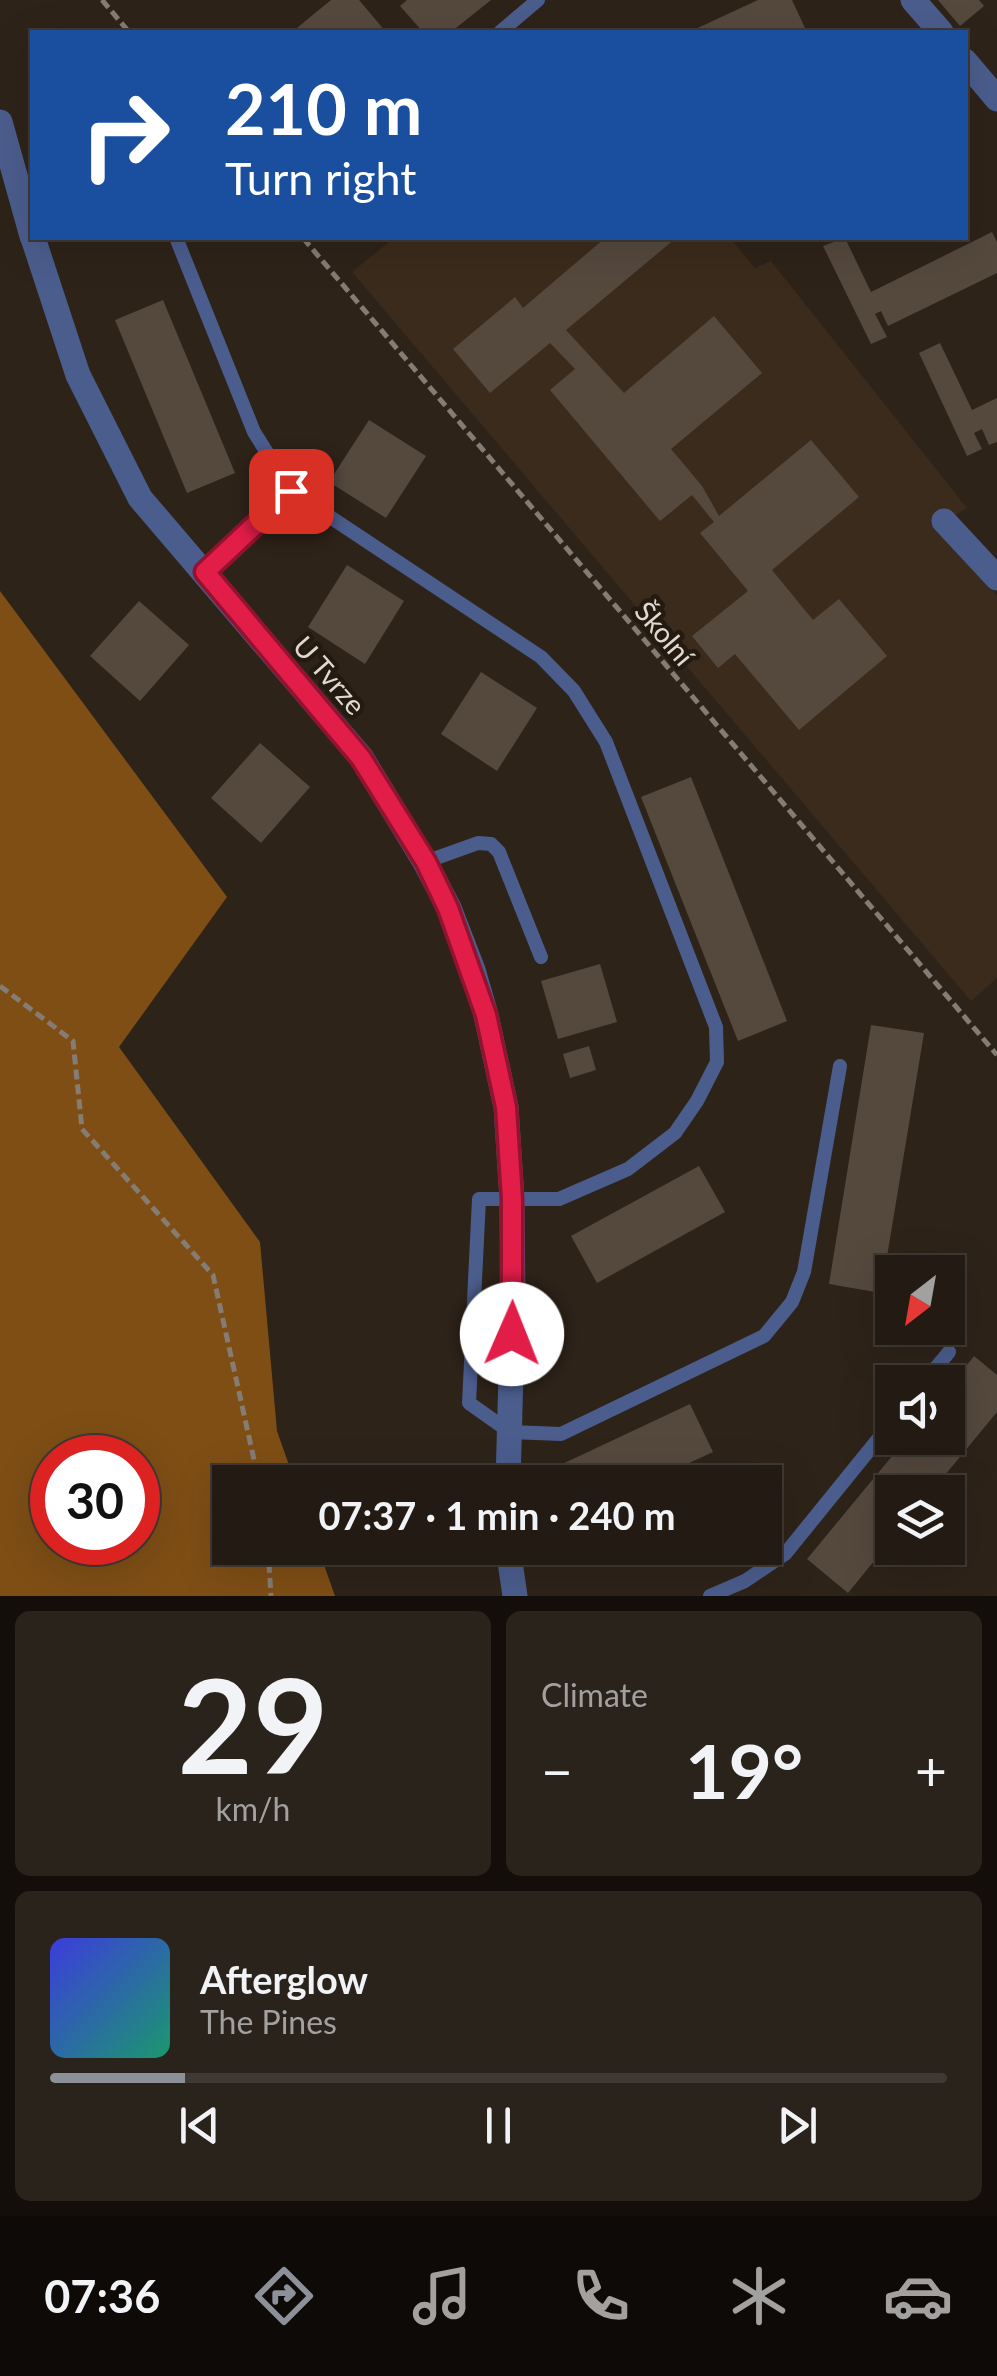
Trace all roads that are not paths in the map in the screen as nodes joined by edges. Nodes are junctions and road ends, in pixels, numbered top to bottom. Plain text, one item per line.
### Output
1 (538, 0) edge
2 (913, 0) edge
3 (502, 30) edge
4 (939, 30) edge
5 (968, 65) edge
6 (997, 99) edge
7 (0, 122) edge
8 (30, 227) edge
9 (34, 240) edge
10 (177, 240) edge
11 (291, 491) junction
12 (944, 521) dead end
13 (205, 572) junction
14 (997, 578) edge
15 (426, 862) junction
16 (540, 957) dead end
17 (840, 1066) dead end
18 (512, 1199) junction
19 (949, 1352) dead end
20 (938, 1365) edge
21 (510, 1432) junction
22 (875, 1443) edge
23 (509, 1465) edge
24 (511, 1565) edge
25 (516, 1596) edge
26 (710, 1596) edge

1 - 3 lane
2 - 4 street
5 - 6 street
7 - 8 street, U Tvrze
9 - 13 street, U Tvrze
10 - 11 lane
11 - 13 lane
11 - 18 lane
12 - 14 street
13 - 15 street, U Tvrze
15 - 16 lane
15 - 18 street, U Tvrze
17 - 21 lane
18 - 21 street, U Tvrze
18 - 21 lane
19 - 20 lane
21 - 23 street, U Tvrze
22 - 26 lane
24 - 25 street

